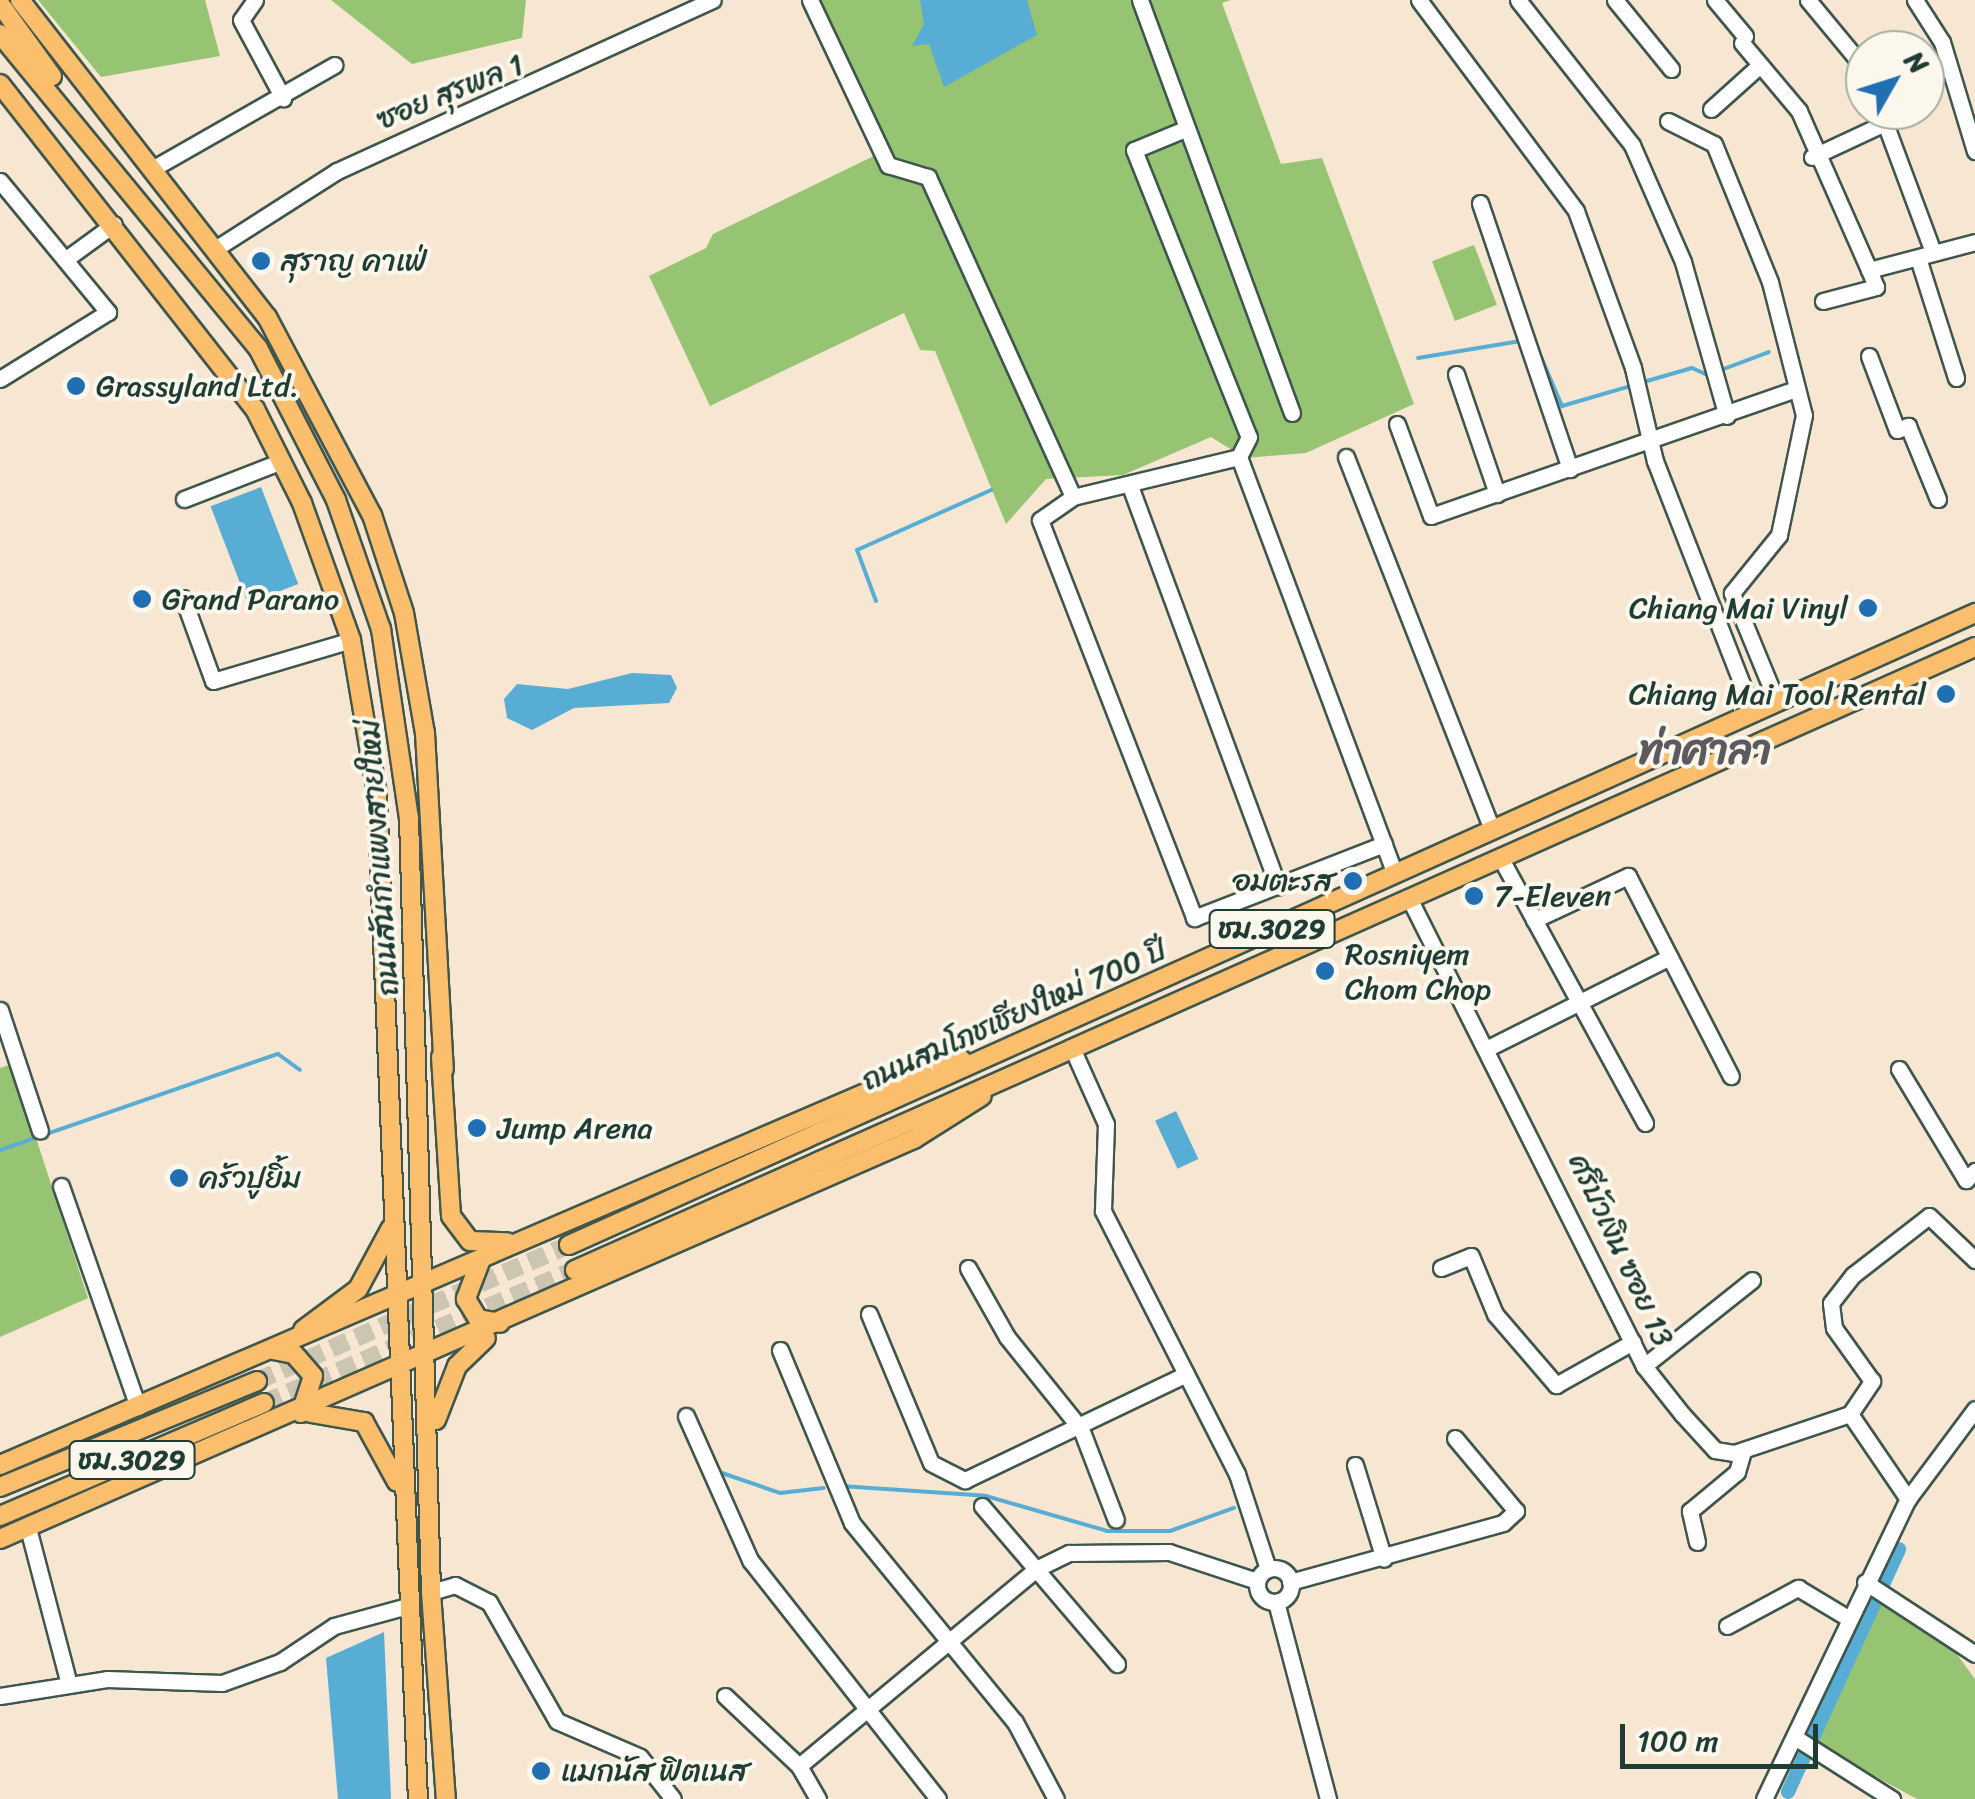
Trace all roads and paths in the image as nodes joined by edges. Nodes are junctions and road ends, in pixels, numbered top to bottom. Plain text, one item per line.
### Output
1 (20, 0) edge
2 (254, 0) edge
3 (713, 0) edge
4 (810, 0) edge
5 (1140, 0) edge
6 (1418, 0) edge
7 (1518, 0) edge
8 (1615, 0) edge
9 (1714, 0) edge
10 (1808, 0) edge
11 (1915, 0) edge
12 (0, 4) edge
13 (0, 34) edge
14 (1845, 45) edge
15 (334, 65) dead end
16 (1760, 66) junction
17 (1948, 68) junction
18 (1672, 69) dead end
19 (1945, 69) edge
20 (0, 84) edge
21 (283, 98) junction
22 (1710, 110) dead end
23 (1668, 121) dead end
24 (1185, 129) junction
25 (1861, 130) edge
26 (1891, 130) edge
27 (90, 133) junction
28 (1975, 151) edge
29 (1812, 157) junction
30 (152, 169) junction
31 (0, 181) edge
32 (1480, 203) dead end
33 (114, 224) junction
34 (1975, 242) edge
35 (1925, 252) junction
36 (220, 255) junction
37 (66, 260) junction
38 (1868, 270) junction
39 (1823, 301) dead end
40 (229, 306) junction
41 (1869, 356) dead end
42 (1456, 374) dead end
43 (1956, 378) dead end
44 (0, 380) edge
45 (1793, 390) junction
46 (291, 405) junction
47 (1292, 413) dead end
48 (1727, 416) junction
49 (1397, 424) dead end
50 (1649, 442) junction
51 (1240, 456) junction
52 (1346, 457) dead end
53 (282, 461) junction
54 (352, 466) junction
55 (1570, 469) junction
56 (1130, 486) junction
57 (1497, 494) junction
58 (1073, 497) junction
59 (1938, 498) dead end
60 (184, 499) dead end
61 (183, 598) dead end
62 (1975, 613) edge
63 (351, 640) junction
64 (1975, 646) edge
65 (420, 692) junction
66 (1777, 702) junction
67 (1753, 713) junction
68 (404, 760) junction
69 (1492, 830) junction
70 (1384, 844) junction
71 (1500, 857) junction
72 (1395, 874) junction
73 (1278, 886) junction
74 (1409, 898) junction
75 (1534, 920) junction
76 (415, 945) junction
77 (1670, 957) junction
78 (1579, 1002) junction
79 (0, 1010) edge
80 (1490, 1047) junction
81 (1072, 1048) junction
82 (997, 1053) junction
83 (444, 1069) junction
84 (1899, 1069) dead end
85 (1731, 1076) dead end
86 (1006, 1077) junction
87 (1645, 1123) dead end
88 (40, 1132) dead end
89 (1975, 1171) edge
90 (61, 1186) dead end
91 (394, 1221) junction
92 (524, 1240) junction
93 (568, 1245) tunnel mouth
94 (482, 1260) junction
95 (1975, 1260) edge
96 (968, 1268) dead end
97 (1441, 1268) dead end
98 (574, 1270) tunnel mouth
99 (1752, 1280) dead end
100 (426, 1286) junction
101 (398, 1300) junction
102 (869, 1314) dead end
103 (500, 1324) junction
104 (1633, 1342) junction
105 (273, 1350) junction
106 (780, 1350) dead end
107 (428, 1359) junction
108 (1644, 1366) junction
109 (401, 1370) junction
110 (1186, 1374) junction
111 (257, 1381) tunnel mouth
112 (264, 1403) tunnel mouth
113 (138, 1407) junction
114 (1975, 1409) edge
115 (301, 1413) junction
116 (1850, 1414) junction
117 (686, 1416) dead end
118 (1081, 1429) junction
119 (1455, 1438) dead end
120 (1743, 1450) junction
121 (430, 1460) junction
122 (1355, 1464) dead end
123 (0, 1465) edge
124 (0, 1486) edge
125 (1908, 1498) junction
126 (402, 1500) junction
127 (982, 1506) dead end
128 (0, 1516) edge
129 (1116, 1520) dead end
130 (28, 1528) junction
131 (0, 1539) edge
132 (1697, 1542) dead end
133 (1384, 1559) junction
134 (1036, 1569) junction
135 (1262, 1575) junction
136 (1290, 1582) junction
137 (1865, 1582) junction
138 (431, 1592) junction
139 (1276, 1602) junction
140 (407, 1606) junction
141 (1848, 1618) junction
142 (1727, 1626) dead end
143 (948, 1642) junction
144 (1975, 1654) edge
145 (1118, 1664) dead end
146 (68, 1681) junction
147 (0, 1696) edge
148 (725, 1696) dead end
149 (868, 1708) junction
150 (1796, 1738) junction
151 (798, 1766) junction
152 (418, 1799) edge
153 (446, 1799) edge
154 (673, 1799) edge
155 (818, 1799) edge
156 (938, 1799) edge
157 (1056, 1799) edge
158 (1328, 1799) edge
159 (1764, 1799) edge
160 (1892, 1799) edge

1 - 30 main road
2 - 21 street
3 - 36 street, ซอย สุรพล 1
4 - 58 street
5 - 24 street
6 - 50 street
7 - 48 street
8 - 18 street
9 - 16 street
10 - 14 street
11 - 17 street
12 - 27 main road
13 - 27 main road, ถนนสันกำแพงสายใหม่
15 - 21 street
16 - 22 street
16 - 29 street
17 - 19 street
17 - 28 street
20 - 33 main road, ถนนสันกำแพงสายใหม่
21 - 30 street
23 - 45 street
24 - 47 street
24 - 51 street
25 - 29 street
26 - 35 street
27 - 40 main road, ถนนสันกำแพงสายใหม่
29 - 38 street
30 - 36 main road
31 - 37 street
32 - 55 street
33 - 37 street
33 - 53 main road, ถนนสันกำแพงสายใหม่
34 - 35 street
35 - 38 street
35 - 43 street
36 - 40 main road
36 - 54 main road
37 - 44 street
38 - 39 street
40 - 46 main road, ถนนสันกำแพงสายใหม่
41 - 59 street
42 - 57 street
45 - 48 street
45 - 66 street
46 - 54 main road
46 - 68 main road, ถนนสันกำแพงสายใหม่
48 - 50 street
49 - 57 street
50 - 55 street
50 - 67 street
51 - 56 street
51 - 70 street
52 - 69 street
53 - 60 street
53 - 63 main road, ถนนสันกำแพงสายใหม่
54 - 65 main road
55 - 57 street
56 - 58 street
56 - 73 street
58 - 73 street
61 - 63 street
62 - 66 main road, ถนนสมโภชเชียงใหม่ 700 ปี / ชม.3029
63 - 91 main road, ถนนสันกำแพงสายใหม่
64 - 71 main road, ถนนสมโภชเชียงใหม่ 700 ปี / ชม.3029
65 - 68 main road
65 - 83 main road
66 - 67 main road, ถนนสมโภชเชียงใหม่ 700 ปี / ชม.3029
67 - 69 main road, ถนนสมโภชเชียงใหม่ 700 ปี / ชม.3029
68 - 76 main road, ถนนสันกำแพงสายใหม่
69 - 72 main road, ถนนสมโภชเชียงใหม่ 700 ปี / ชม.3029
70 - 72 street
70 - 73 street
71 - 74 main road, ถนนสมโภชเชียงใหม่ 700 ปี / ชม.3029
71 - 75 street
72 - 82 main road, ถนนสมโภชเชียงใหม่ 700 ปี / ชม.3029
74 - 80 street, ศรีบัวเงิน ซอย 13
74 - 81 main road, ถนนสมโภชเชียงใหม่ 700 ปี / ชม.3029
75 - 77 street
75 - 78 street
76 - 83 main road
76 - 100 main road, ถนนสันกำแพงสายใหม่
77 - 78 street
77 - 85 street
78 - 80 street
78 - 87 street
79 - 88 street
80 - 104 street, ศรีบัวเงิน ซอย 13
81 - 86 main road, ถนนสมโภชเชียงใหม่ 700 ปี / ชม.3029
81 - 110 street
82 - 92 main road
82 - 93 main road, ถนนสมโภชเชียงใหม่ 700 ปี / ชม.3029
83 - 92 main road
84 - 89 street
86 - 98 main road, ถนนสมโภชเชียงใหม่ 700 ปี / ชม.3029
86 - 103 main road
90 - 113 street
91 - 101 main road, ถนนสันกำแพงสายใหม่
91 - 105 main road
92 - 94 main road
94 - 100 main road
94 - 103 main road
95 - 116 street
96 - 118 street
97 - 104 street
99 - 108 street
100 - 101 main road
100 - 107 main road, ถนนสันกำแพงสายใหม่
101 - 105 main road
101 - 109 main road, ถนนสันกำแพงสายใหม่
102 - 118 street
103 - 107 main road
103 - 121 main road
104 - 108 street, ศรีบัวเงิน ซอย 13
105 - 113 main road
105 - 115 main road
106 - 143 street
107 - 109 main road
107 - 121 main road, ถนนสันกำแพงสายใหม่
108 - 120 street, ศรีบัวเงิน ซอย 13
109 - 115 main road
109 - 126 main road, ถนนสันกำแพงสายใหม่
110 - 118 street
110 - 135 street
111 - 124 main road, ชม.3029
112 - 128 main road, ชม.3029
113 - 123 main road
114 - 125 street
115 - 126 main road
115 - 130 main road
116 - 120 street
116 - 125 street
117 - 149 street
118 - 129 street
119 - 133 street
120 - 132 street
121 - 138 main road, ถนนสันกำแพงสายใหม่
122 - 133 street
125 - 137 street
126 - 140 main road, ถนนสันกำแพงสายใหม่
127 - 134 street
130 - 131 main road
130 - 146 street
133 - 136 street
134 - 135 street
134 - 143 street
134 - 145 street
135 - 136 street
135 - 139 street
136 - 139 street
137 - 141 street
137 - 144 street
138 - 153 main road, ถนนสันกำแพงสายใหม่
138 - 154 street
139 - 158 street
140 - 146 street
140 - 152 main road, ถนนสันกำแพงสายใหม่
141 - 142 street
141 - 150 street
143 - 149 street
143 - 157 street
146 - 147 street
148 - 151 street
149 - 151 street
149 - 156 street
150 - 159 street
150 - 160 street
151 - 155 street

